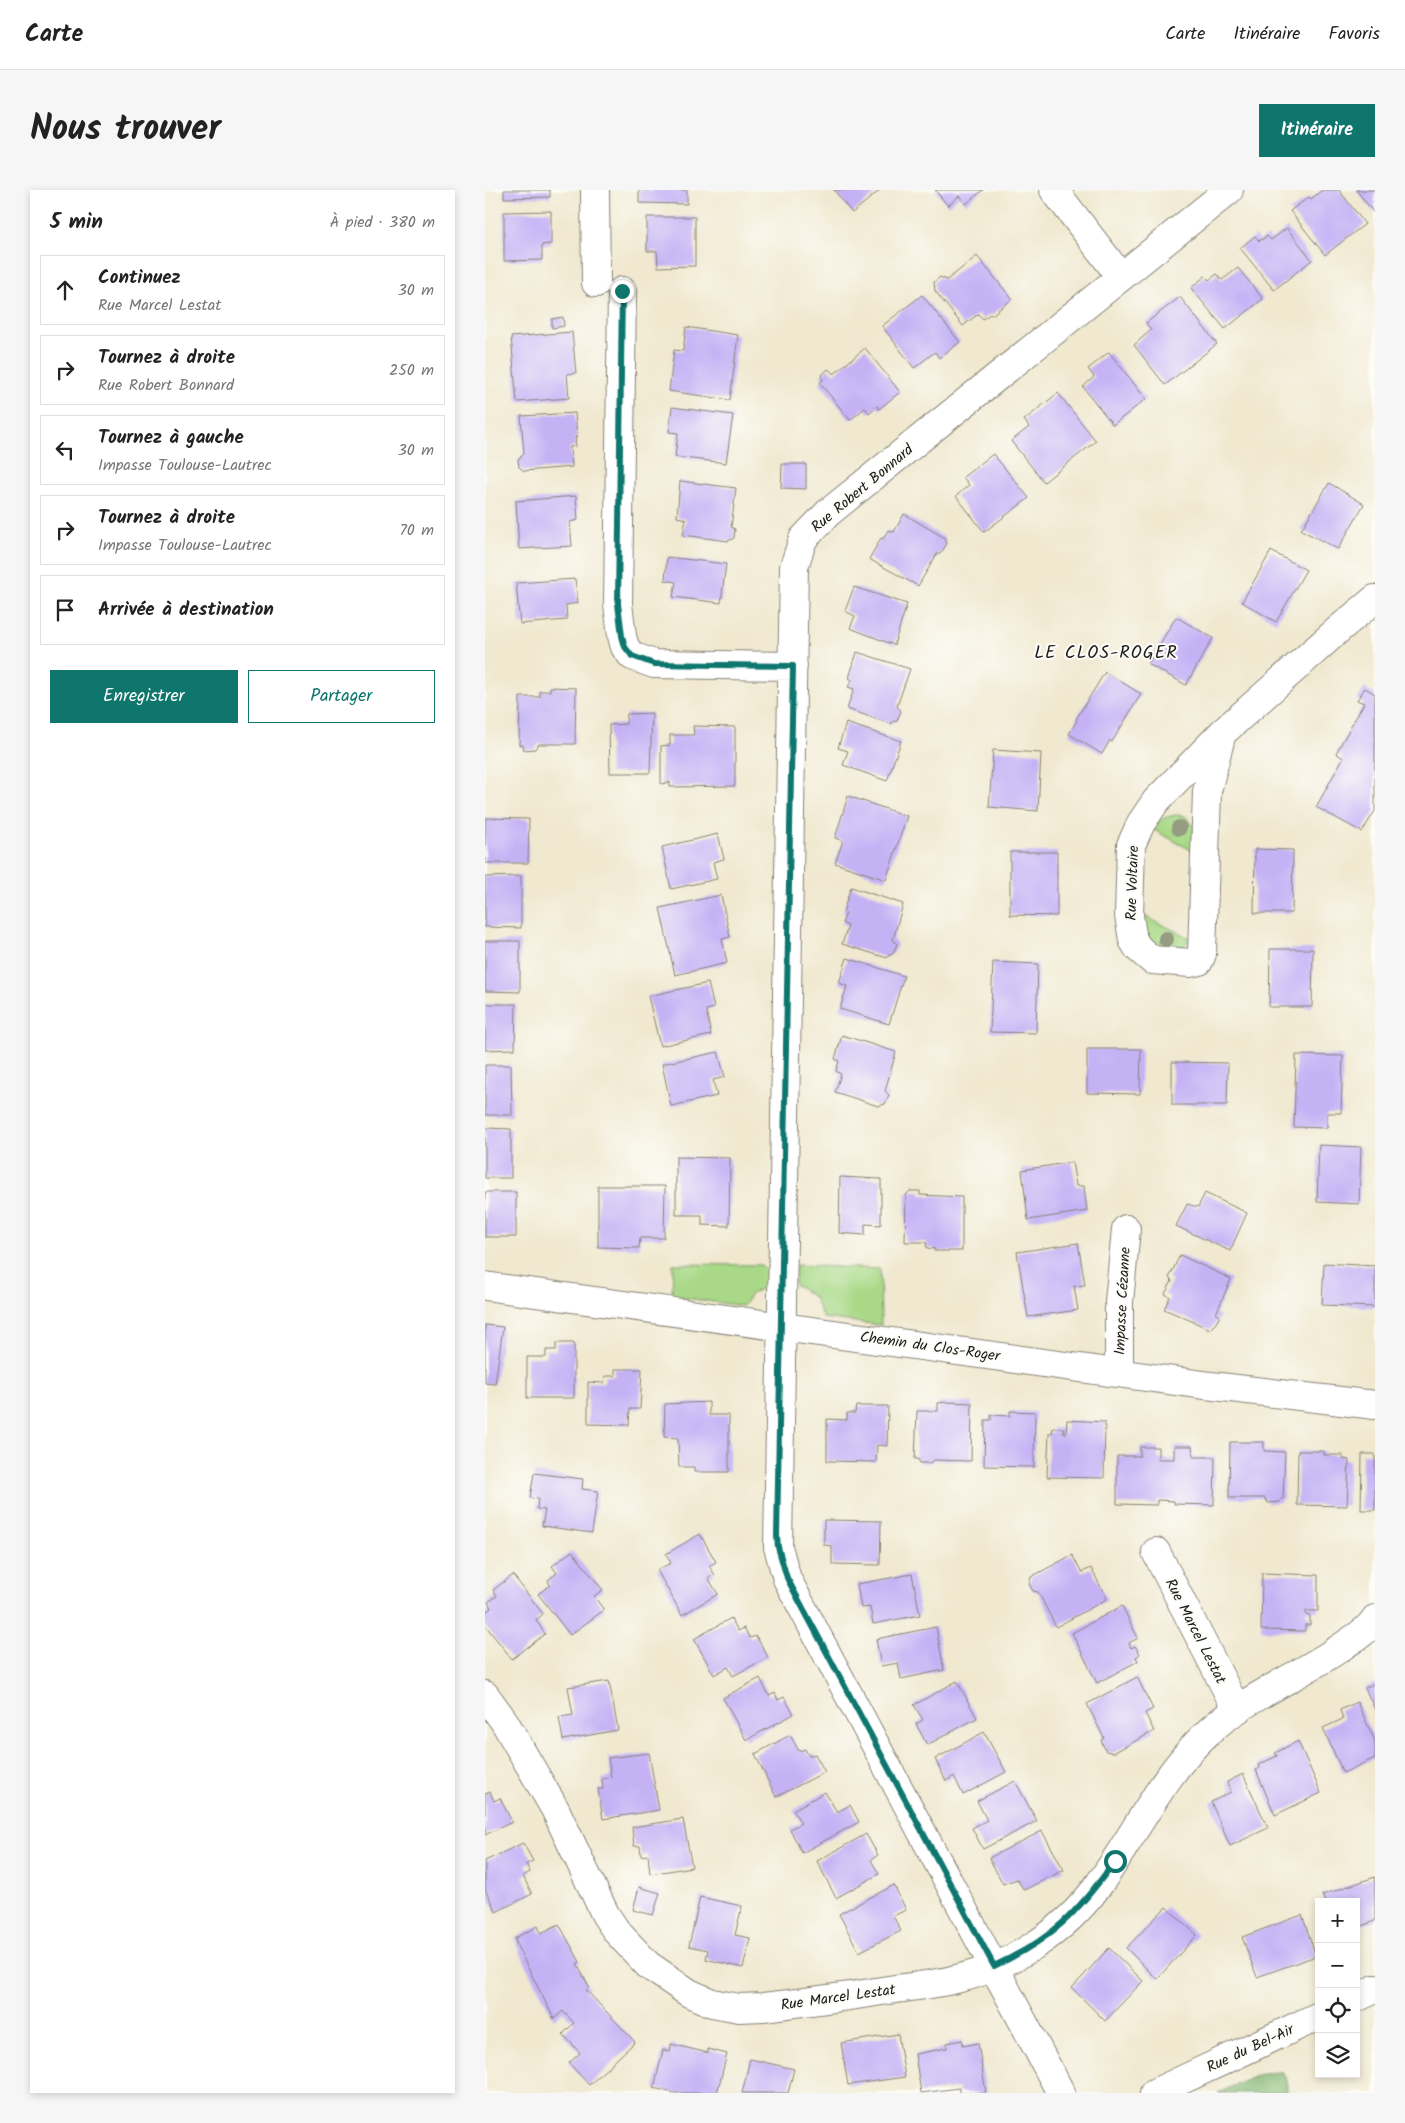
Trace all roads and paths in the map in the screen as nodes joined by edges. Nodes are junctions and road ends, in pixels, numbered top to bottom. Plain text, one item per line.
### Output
1 (595, 190) edge
2 (1054, 190) edge
3 (1229, 190) edge
4 (1121, 277) junction
5 (597, 283) dead end
6 (622, 291) dead end
7 (1375, 600) edge
8 (793, 666) junction
9 (1222, 733) junction
10 (1126, 1229) dead end
11 (485, 1286) edge
12 (781, 1325) junction
13 (1119, 1372) junction
14 (1375, 1405) edge
15 (1156, 1552) dead end
16 (1375, 1619) edge
17 (485, 1695) edge
18 (1237, 1710) junction
19 (994, 1966) junction
20 (1375, 1989) edge
21 (1360, 1996) edge
22 (1315, 2018) edge
23 (1061, 2093) edge
24 (1154, 2093) edge

1 - 5 street
2 - 4 street
3 - 4 street, Rue Robert Bonnard
4 - 8 street, Rue Robert Bonnard
6 - 8 street
7 - 9 street, Rue Voltaire
8 - 12 street, Rue Robert Bonnard
9 - 9 street, Rue Voltaire
10 - 13 street, Impasse Cézanne
11 - 12 street, Chemin du Clos-Roger
12 - 13 street, Chemin du Clos-Roger
12 - 19 street, Rue Robert Bonnard
13 - 14 street, Chemin du Clos-Roger
15 - 18 street, Rue Marcel Lestat
16 - 18 street, Rue Marcel Lestat
17 - 19 street, Rue Marcel Lestat
18 - 19 street, Rue Marcel Lestat
19 - 23 street, Rue Robert Bonnard
20 - 21 street
22 - 24 street, Rue du Bel-Air

